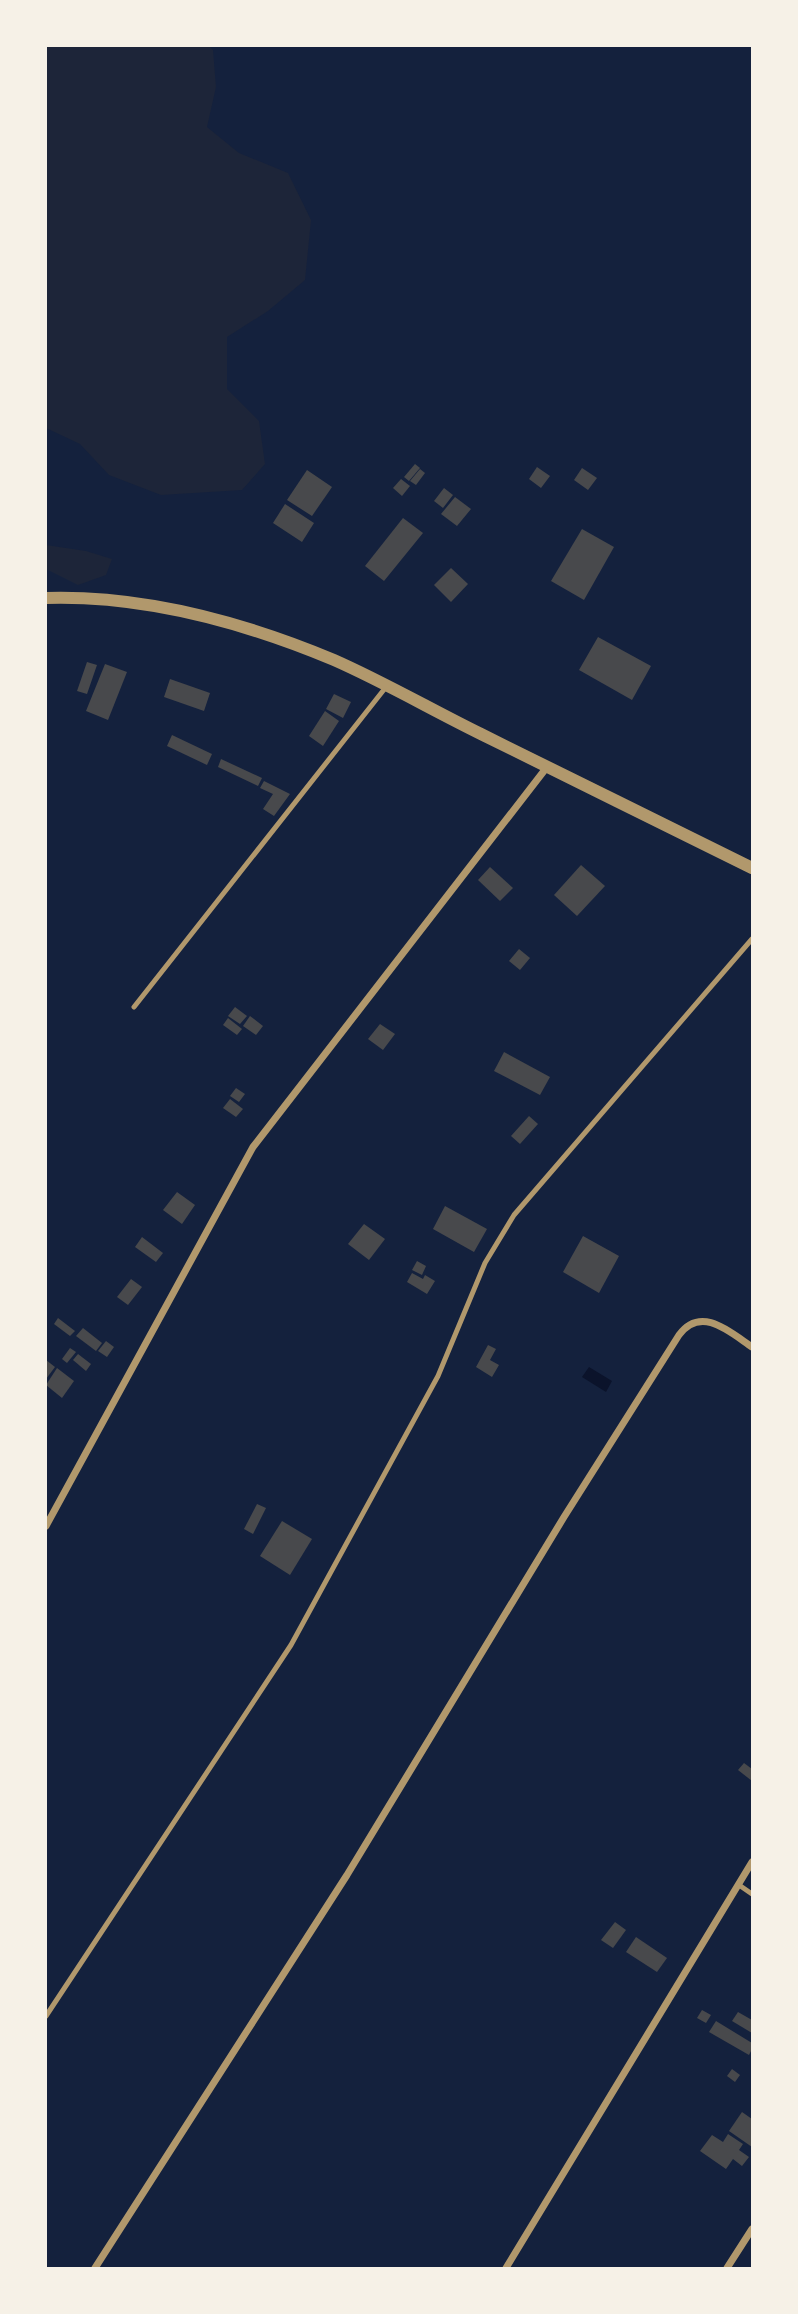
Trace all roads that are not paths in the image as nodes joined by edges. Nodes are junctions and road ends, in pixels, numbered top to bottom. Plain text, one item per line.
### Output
1 (46, 598) edge
2 (387, 687) junction
3 (547, 766) junction
4 (752, 867) edge
5 (752, 939) edge
6 (134, 1007) dead end
7 (752, 1346) edge
8 (46, 1527) edge
9 (752, 1862) edge
10 (739, 1885) junction
11 (752, 1894) edge
12 (46, 2016) edge
13 (752, 2229) edge
14 (95, 2269) edge
15 (506, 2269) edge
16 (727, 2269) edge

1 - 2 street
2 - 3 street
2 - 6 lane
3 - 4 street
3 - 8 street
5 - 12 lane
7 - 14 street
9 - 10 street
10 - 11 lane
10 - 15 street
13 - 16 street

